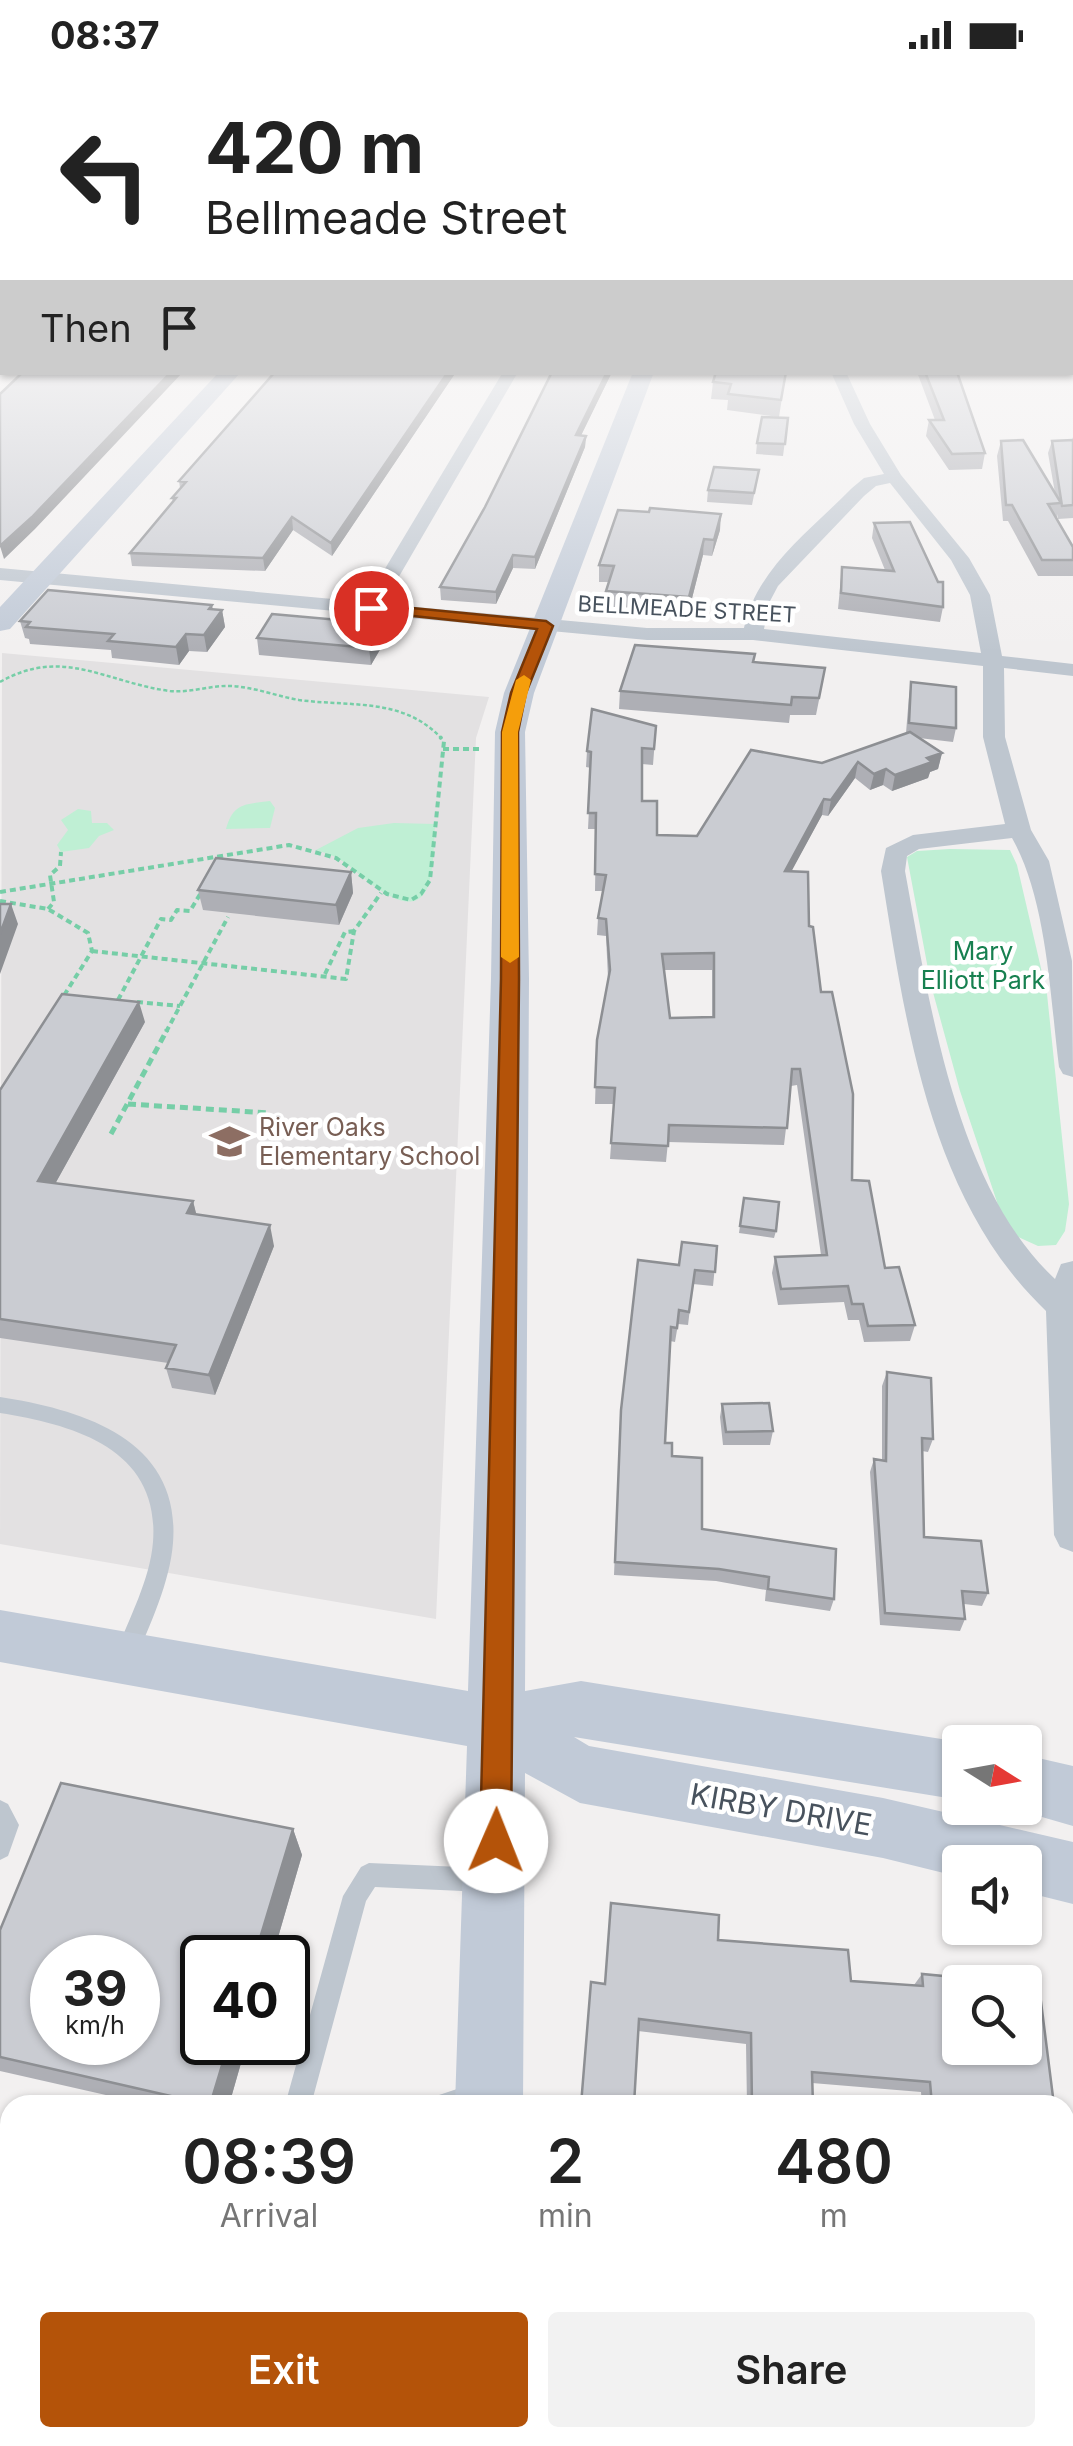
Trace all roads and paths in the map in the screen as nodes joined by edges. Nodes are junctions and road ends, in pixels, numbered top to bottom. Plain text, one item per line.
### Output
1 (178, 430) edge
2 (476, 430) edge
3 (622, 430) edge
4 (866, 430) edge
5 (894, 476) junction
6 (0, 574) edge
7 (42, 578) junction
8 (371, 608) junction
9 (0, 623) edge
10 (546, 626) junction
11 (753, 634) junction
12 (993, 661) junction
13 (1073, 670) edge
14 (0, 682) edge
15 (443, 748) junction
16 (460, 749) dead end
17 (1019, 830) junction
18 (61, 852) dead end
19 (222, 854) junction
20 (214, 868) edge
21 (206, 882) edge
22 (49, 884) junction
23 (380, 893) junction
24 (1, 895) edge
25 (48, 909) junction
26 (228, 917) edge
27 (355, 931) junction
28 (92, 951) junction
29 (143, 954) junction
30 (205, 960) junction
31 (325, 974) junction
32 (64, 994) junction
33 (82, 996) edge
34 (180, 1006) junction
35 (55, 1009) edge
36 (1073, 1068) edge
37 (127, 1104) junction
38 (270, 1114) dead end
39 (111, 1134) dead end
40 (1068, 1290) edge
41 (1070, 1390) edge
42 (0, 1405) edge
43 (1073, 1535) edge
44 (0, 1636) edge
45 (126, 1658) junction
46 (499, 1724) junction
47 (942, 1768) edge
48 (1042, 1788) edge
49 (1073, 1796) edge
50 (0, 1812) edge
51 (0, 1848) edge
52 (1073, 1873) edge
53 (495, 1880) junction
54 (301, 2095) edge
55 (475, 2095) edge

1 - 7 main road
2 - 8 street
3 - 10 main road
4 - 5 street
5 - 11 street
5 - 12 street
6 - 7 street, BELLMEADE STREET
7 - 8 street, BELLMEADE STREET
7 - 9 main road
8 - 10 street, BELLMEADE STREET
10 - 11 street, BELLMEADE STREET
10 - 46 main road
11 - 12 street, BELLMEADE STREET
12 - 13 street, BELLMEADE STREET
12 - 17 street
14 - 15 path
15 - 16 path
15 - 23 path
17 - 36 street
17 - 40 street
18 - 22 path
19 - 20 path
19 - 22 path
19 - 23 path
21 - 29 path
22 - 24 path
22 - 25 path
23 - 27 path
24 - 25 path
25 - 28 path
26 - 30 path
27 - 31 path
27 - 31 path
28 - 29 path
28 - 32 path
29 - 30 path
29 - 34 path
30 - 31 path
30 - 34 path
32 - 33 path
32 - 35 path
34 - 37 path
37 - 38 path
37 - 39 path
40 - 41 street
41 - 43 street
42 - 45 lane
44 - 45 main road, KIRBY DRIVE
45 - 46 main road, KIRBY DRIVE
46 - 47 main road, KIRBY DRIVE
46 - 52 main road, KIRBY DRIVE
46 - 53 main road
48 - 49 main road
50 - 51 lane
53 - 54 lane
53 - 55 main road

